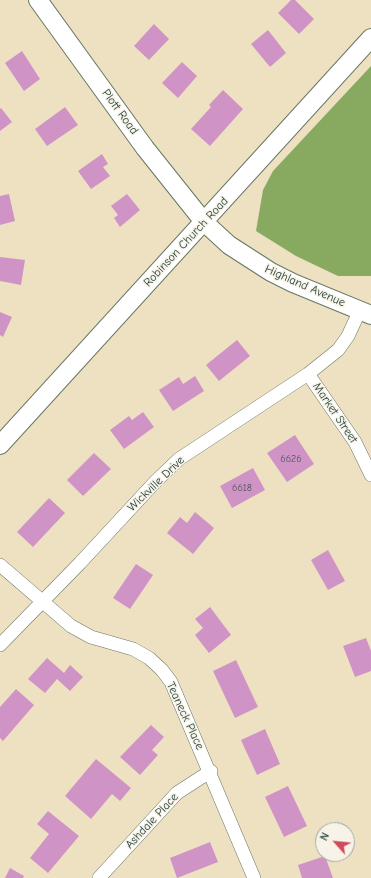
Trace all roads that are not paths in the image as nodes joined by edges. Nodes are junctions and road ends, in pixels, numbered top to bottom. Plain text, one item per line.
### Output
1 (38, 0) edge
2 (371, 38) edge
3 (204, 222) junction
4 (365, 313) edge
5 (308, 374) junction
6 (0, 445) edge
7 (371, 475) edge
8 (0, 565) edge
9 (42, 601) junction
10 (0, 645) edge
11 (211, 771) junction
12 (99, 878) edge
13 (254, 878) edge

1 - 3 street, Plott Road
2 - 3 street, Robinson Church Road
3 - 4 street, Highland Avenue
3 - 6 street, Robinson Church Road
4 - 5 street, Wickville Drive
5 - 7 street, Market Street
5 - 9 street, Wickville Drive
8 - 9 street, Teaneck Place
9 - 10 street, Wickville Drive
9 - 11 street, Teaneck Place
11 - 12 street, Ashdale Place
11 - 13 street, Teaneck Place

